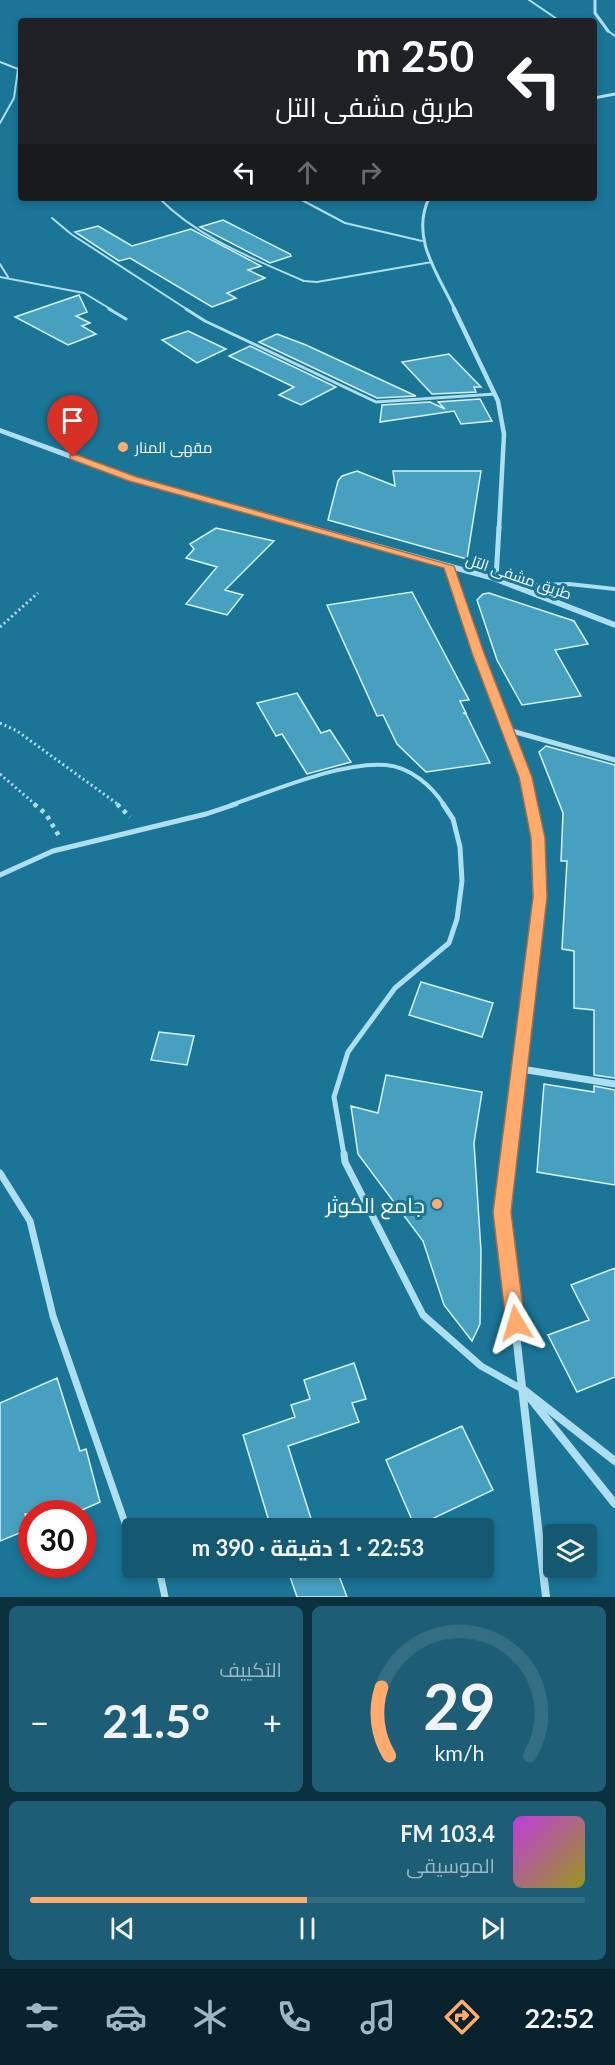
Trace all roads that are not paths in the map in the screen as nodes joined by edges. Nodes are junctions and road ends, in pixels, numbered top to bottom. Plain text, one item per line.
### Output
1 (529, 0) edge
2 (593, 0) edge
3 (556, 18) edge
4 (596, 18) edge
5 (597, 19) edge
6 (608, 31) joint
7 (615, 36) edge
8 (0, 62) edge
9 (615, 94) edge
10 (597, 97) edge
11 (0, 123) edge
12 (162, 201) edge
13 (304, 201) edge
14 (428, 201) edge
15 (52, 218) dead end
16 (422, 241) junction
17 (432, 262) junction
18 (0, 264) edge
19 (0, 277) edge
20 (8, 277) junction
21 (126, 319) dead end
22 (495, 394) junction
23 (0, 430) edge
24 (449, 566) junction
25 (496, 579) junction
26 (514, 586) junction
27 (615, 589) edge
28 (615, 625) edge
29 (508, 730) junction
30 (615, 760) edge
31 (0, 875) edge
32 (521, 1069) junction
33 (615, 1084) edge
34 (0, 1173) edge
35 (524, 1390) junction
36 (615, 1461) edge
37 (615, 1504) edge
38 (123, 1518) edge
39 (161, 1578) edge
40 (165, 1597) edge
41 (546, 1597) edge

1 - 3 lane
2 - 4 street
5 - 6 street
6 - 7 lane
8 - 11 lane
9 - 10 street
12 - 17 lane
13 - 16 lane
14 - 16 street
15 - 22 lane
16 - 17 street
17 - 22 street
18 - 20 lane
19 - 20 lane
20 - 21 lane
22 - 25 street
23 - 24 street, طريق مشفى التل
24 - 25 street, طريق مشفى التل
24 - 29 street
25 - 26 street, طريق مشفى التل
26 - 27 lane
26 - 28 street, طريق مشفى التل
29 - 30 street
29 - 32 street
31 - 35 lane
32 - 33 street
32 - 35 street
34 - 38 lane
35 - 36 street
35 - 37 street
35 - 41 street
39 - 40 lane

